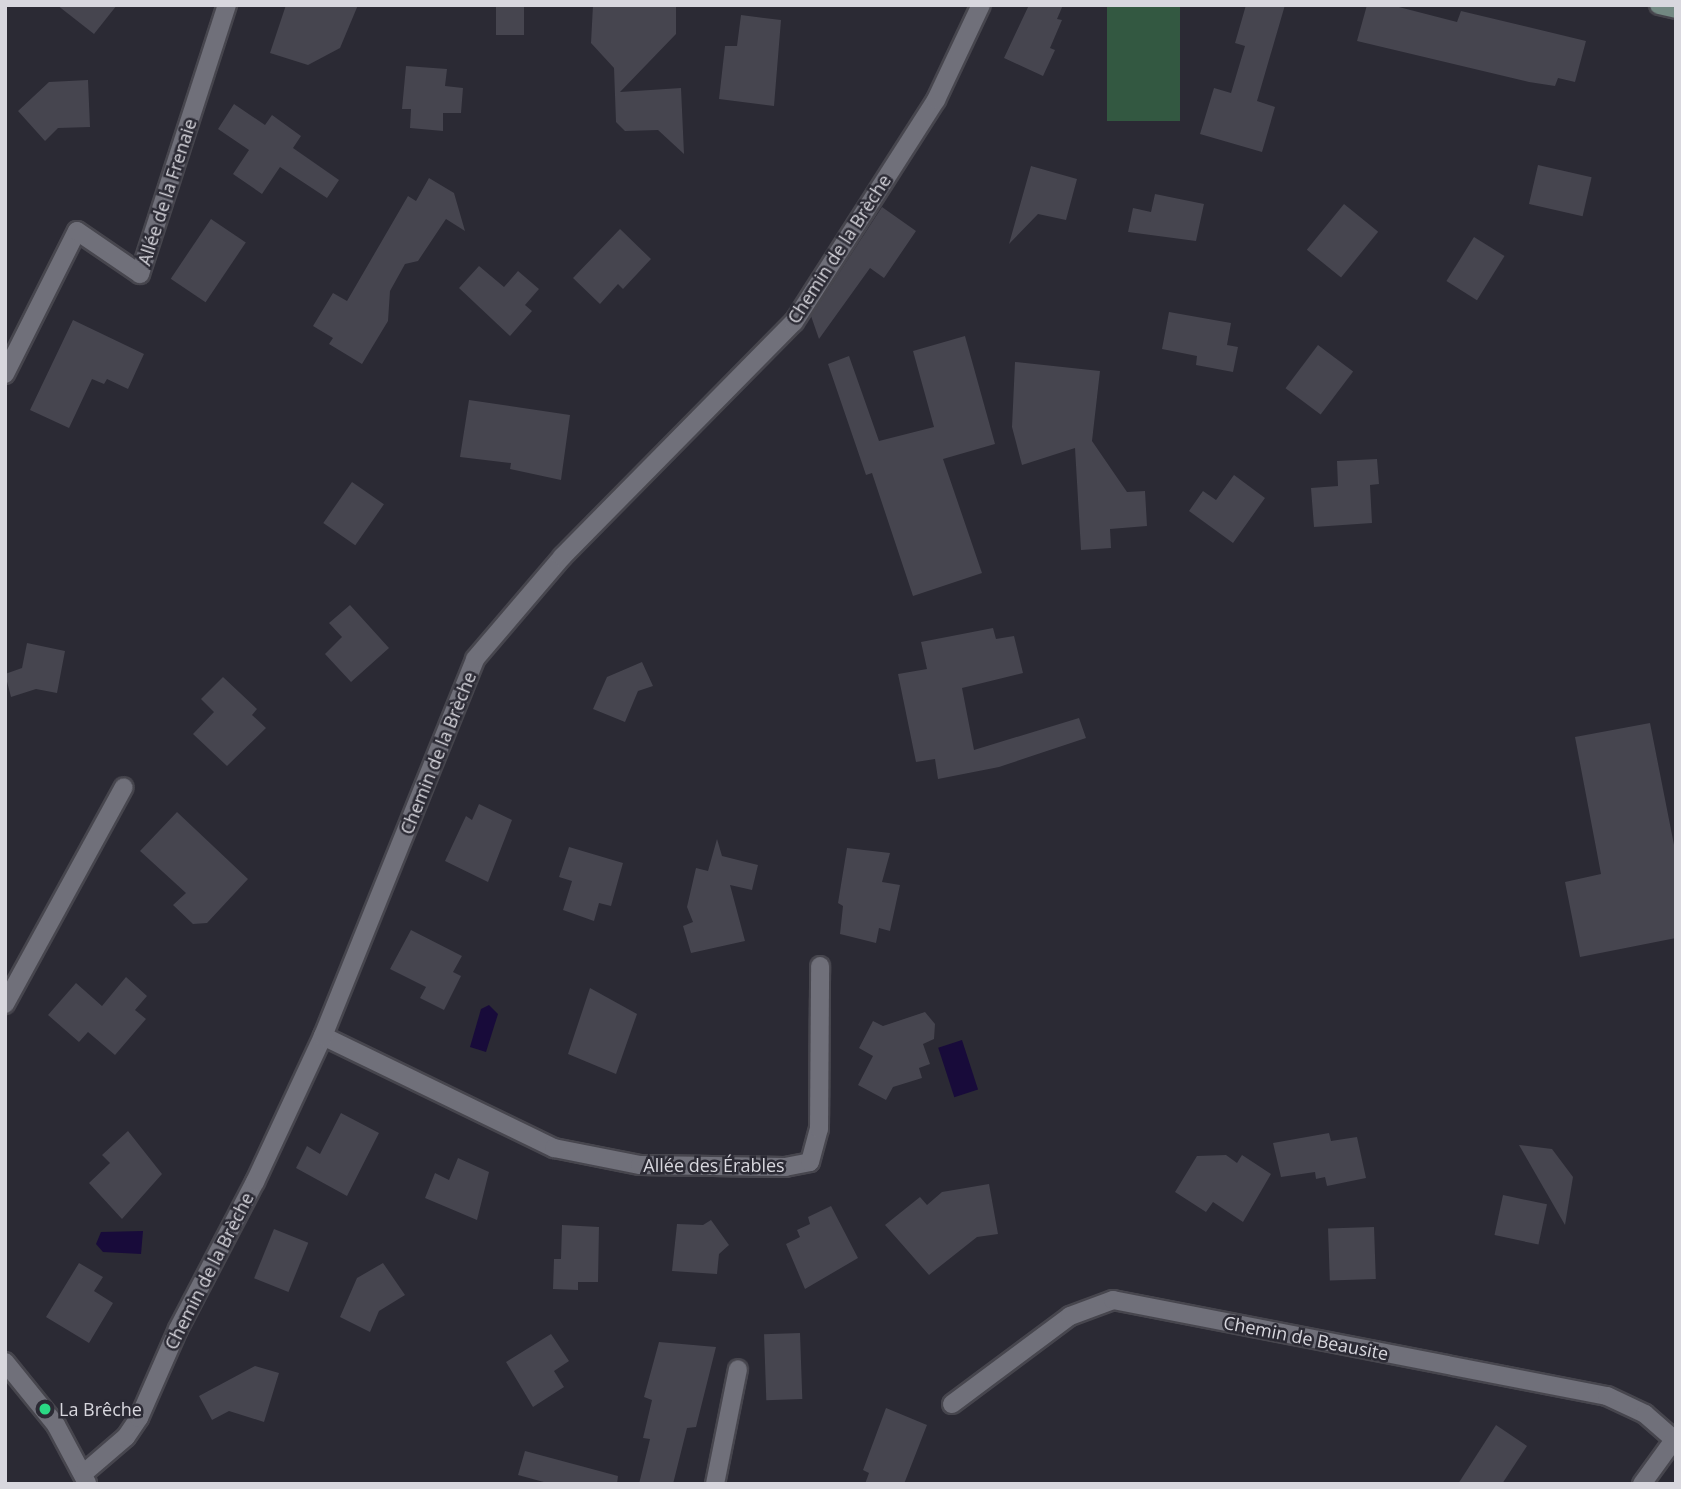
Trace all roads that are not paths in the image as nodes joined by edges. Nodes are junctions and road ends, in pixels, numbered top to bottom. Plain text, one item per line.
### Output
1 (227, 5) edge
2 (981, 5) edge
3 (1659, 5) edge
4 (1676, 9) edge
5 (5, 374) edge
6 (124, 787) dead end
7 (820, 966) dead end
8 (5, 1004) edge
9 (323, 1036) junction
10 (5, 1362) edge
11 (738, 1369) dead end
12 (952, 1404) dead end
13 (1675, 1441) edge
14 (86, 1478) edge
15 (715, 1484) edge
16 (1642, 1484) edge

1 - 5 street, Allée de la Frenaie
2 - 9 street, Chemin de la Brèche
3 - 4 street
6 - 8 street
7 - 9 street, Allée des Érables
9 - 14 street, Chemin de la Brèche
10 - 14 street
11 - 15 street
12 - 13 street, Chemin de Beausite
13 - 16 street

